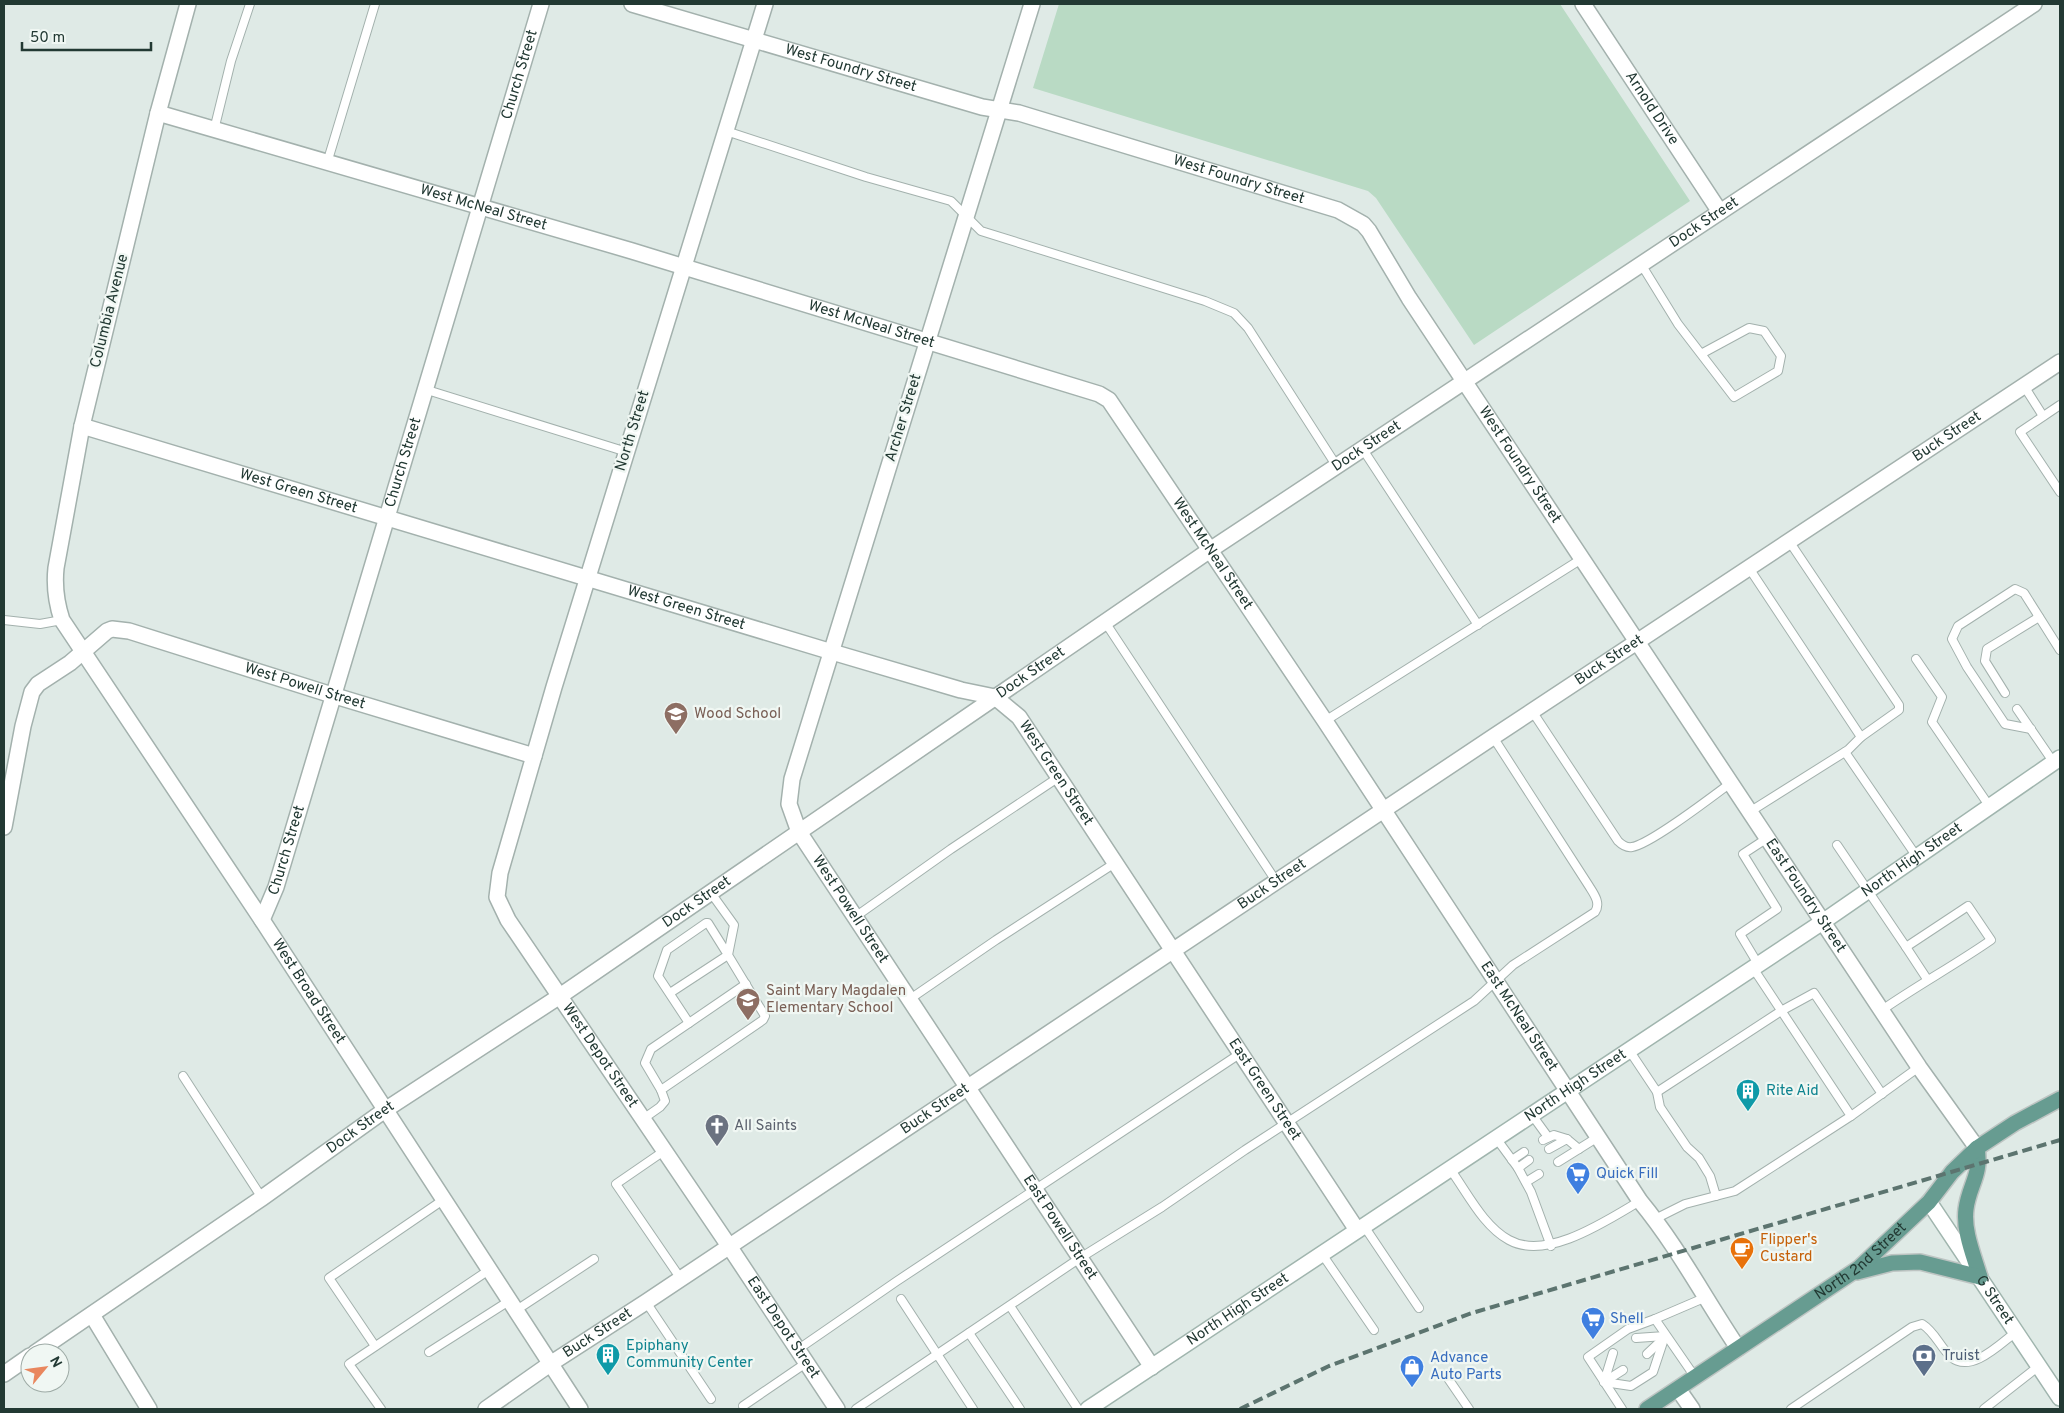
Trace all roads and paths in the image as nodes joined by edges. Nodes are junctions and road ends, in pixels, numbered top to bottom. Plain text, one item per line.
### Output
1 (188, 4) edge
2 (250, 4) edge
3 (374, 4) edge
4 (540, 4) edge
5 (632, 4) edge
6 (765, 4) edge
7 (1032, 4) edge
8 (1583, 4) edge
9 (2034, 4) edge
10 (754, 40) junction
11 (1000, 110) junction
12 (158, 114) junction
13 (214, 130) junction
14 (726, 131) junction
15 (327, 163) junction
16 (479, 207) junction
17 (1720, 212) junction
18 (966, 217) junction
19 (1641, 264) junction
20 (684, 266) junction
21 (928, 342) junction
22 (1701, 354) junction
23 (2060, 362) edge
24 (1464, 381) junction
25 (2024, 386) junction
26 (424, 389) junction
27 (2060, 405) edge
28 (2043, 416) junction
29 (82, 426) junction
30 (1362, 448) junction
31 (627, 452) junction
32 (1336, 466) junction
33 (2060, 492) edge
34 (385, 516) junction
35 (1789, 541) junction
36 (1210, 550) junction
37 (1583, 558) junction
38 (1749, 568) junction
39 (587, 579) junction
40 (2039, 617) junction
41 (4, 620) edge
42 (62, 620) junction
43 (1105, 622) junction
44 (1478, 625) junction
45 (1638, 641) junction
46 (83, 650) junction
47 (2060, 650) edge
48 (832, 652) junction
49 (1916, 659) dead end
50 (2005, 693) dead end
51 (332, 696) junction
52 (995, 697) junction
53 (2017, 710) dead end
54 (1532, 711) junction
55 (1325, 721) junction
56 (2031, 729) junction
57 (1493, 736) junction
58 (1861, 737) junction
59 (1845, 752) junction
60 (534, 756) junction
61 (2057, 761) edge
62 (1059, 777) junction
63 (1732, 782) junction
64 (1990, 807) junction
65 (1383, 810) junction
66 (1751, 811) junction
67 (4, 827) edge
68 (799, 832) junction
69 (1769, 837) junction
70 (1837, 845) dead end
71 (1917, 857) junction
72 (504, 859) joint
73 (1115, 863) junction
74 (1276, 881) junction
75 (1867, 891) junction
76 (711, 893) junction
77 (855, 917) junction
78 (262, 920) junction
79 (1824, 921) junction
80 (1906, 947) junction
81 (1173, 950) junction
82 (728, 955) junction
83 (1756, 966) junction
84 (1927, 979) junction
85 (1496, 982) junction
86 (746, 984) junction
87 (670, 993) junction
88 (560, 996) junction
89 (910, 999) junction
90 (1882, 1010) junction
91 (1782, 1011) junction
92 (689, 1023) junction
93 (1630, 1050) junction
94 (1241, 1054) junction
95 (1920, 1067) junction
96 (183, 1076) dead end
97 (968, 1086) junction
98 (661, 1090) junction
99 (1567, 1091) junction
100 (1657, 1092) junction
101 (1882, 1094) junction
102 (2060, 1099) edge
103 (385, 1110) junction
104 (1532, 1115) junction
105 (1851, 1116) junction
106 (643, 1119) junction
107 (1287, 1124) junction
108 (1598, 1137) junction
109 (1496, 1138) junction
110 (1567, 1139) junction
111 (1978, 1148) junction
112 (1549, 1149) dead end
113 (1579, 1149) junction
114 (664, 1151) junction
115 (1524, 1152) dead end
116 (1512, 1160) junction
117 (1529, 1160) dead end
118 (1558, 1162) dead end
119 (1518, 1168) junction
120 (1450, 1169) junction
121 (1539, 1174) dead end
122 (1526, 1182) junction
123 (1036, 1189) junction
124 (1716, 1196) junction
125 (262, 1198) junction
126 (443, 1200) junction
127 (1640, 1202) junction
128 (1929, 1202) junction
129 (1655, 1219) junction
130 (1360, 1228) junction
131 (729, 1246) junction
132 (1551, 1246) junction
133 (1322, 1254) junction
134 (1080, 1258) junction
135 (594, 1259) dead end
136 (489, 1270) junction
137 (1852, 1273) junction
138 (1980, 1277) junction
139 (681, 1279) junction
140 (901, 1298) dead end
141 (1704, 1298) junction
142 (646, 1302) junction
143 (512, 1306) junction
144 (1010, 1306) junction
145 (1420, 1308) dead end
146 (92, 1315) junction
147 (1655, 1319) junction
148 (1374, 1330) dead end
149 (2016, 1332) junction
150 (970, 1333) junction
151 (1665, 1336) junction
152 (1636, 1338) dead end
153 (50, 1343) edge
154 (375, 1346) junction
155 (1738, 1348) junction
156 (797, 1350) junction
157 (429, 1352) dead end
158 (1612, 1353) dead end
159 (1647, 1354) dead end
160 (937, 1355) junction
161 (20, 1363) edge
162 (806, 1363) junction
163 (550, 1364) junction
164 (2039, 1366) junction
165 (1152, 1368) junction
166 (1623, 1370) dead end
167 (4, 1374) edge
168 (1445, 1374) dead end
169 (1695, 1377) junction
170 (1604, 1382) junction
171 (1678, 1388) junction
172 (710, 1398) dead end
173 (2060, 1398) edge
174 (743, 1406) dead end
175 (149, 1409) edge
176 (381, 1409) edge
177 (486, 1409) edge
178 (580, 1409) edge
179 (836, 1409) edge
180 (856, 1409) edge
181 (973, 1409) edge
182 (1020, 1409) edge
183 (1078, 1409) edge
184 (1088, 1409) edge
185 (1469, 1409) edge
186 (1622, 1409) edge
187 (1647, 1409) edge
188 (1692, 1409) edge
189 (1791, 1409) edge
190 (1984, 1409) edge

1 - 12 street, Columbia Avenue
2 - 13 lane
3 - 15 lane
4 - 16 street, Church Street
5 - 10 street, West Foundry Street
6 - 10 street, North Street
7 - 11 street, Archer Street
8 - 17 street, Arnold Drive
9 - 17 street, Dock Street
10 - 11 street, West Foundry Street
10 - 14 street, North Street
11 - 18 street, Archer Street
11 - 24 street, West Foundry Street
12 - 13 street, West McNeal Street
12 - 29 street, Columbia Avenue
13 - 15 street, West McNeal Street
14 - 18 lane
14 - 20 street, North Street
15 - 16 street, West McNeal Street
16 - 20 street, West McNeal Street
16 - 26 street, Church Street
17 - 19 street, Dock Street
18 - 21 street, Archer Street
18 - 32 lane
19 - 22 lane
19 - 24 street, Dock Street
20 - 21 street, West McNeal Street
20 - 31 street, North Street
21 - 36 street, West McNeal Street
21 - 48 street, Archer Street
22 - 22 lane
23 - 25 street, Buck Street
24 - 30 street, Dock Street
24 - 37 street, West Foundry Street
25 - 28 lane
25 - 35 street, Buck Street
26 - 31 lane
26 - 34 street, Church Street
27 - 28 lane
28 - 33 lane
29 - 34 street, West Green Street
29 - 42 street, Columbia Avenue
30 - 32 street, Dock Street
30 - 44 lane
31 - 39 street, North Street
32 - 36 street, Dock Street
34 - 39 street, West Green Street
34 - 51 street, Church Street
35 - 38 street, Buck Street
35 - 58 lane
36 - 43 street, Dock Street
36 - 55 street, West McNeal Street
37 - 44 lane
37 - 45 street, West Foundry Street
38 - 45 street, Buck Street
38 - 58 lane
39 - 48 street, West Green Street
39 - 60 street, North Street
40 - 47 lane
40 - 50 lane
40 - 56 lane
41 - 42 lane
42 - 46 street, West Broad Street
43 - 52 street, Dock Street
43 - 74 lane
44 - 55 lane
45 - 54 street, Buck Street
45 - 63 street, East Foundry Street
46 - 51 street, West Powell Street
46 - 67 street
46 - 78 street, West Broad Street
48 - 52 street, West Green Street
48 - 68 street, Archer Street
49 - 64 lane
51 - 60 street, West Powell Street
51 - 78 street, Church Street
52 - 62 street, West Green Street
52 - 68 street, Dock Street
53 - 56 lane
54 - 57 street, Buck Street
54 - 63 lane
55 - 65 street, West McNeal Street
56 - 61 lane
57 - 65 street, Buck Street
57 - 85 lane
58 - 59 lane
59 - 66 lane
59 - 71 lane
60 - 72 street, North Street
61 - 64 street, North High Street
62 - 73 street, West Green Street
62 - 77 lane
63 - 66 street, East Foundry Street
64 - 71 street, North High Street
65 - 74 street, Buck Street
65 - 85 street, East McNeal Street
66 - 69 street, East Foundry Street
68 - 76 street, Dock Street
68 - 77 street, West Powell Street
69 - 79 street, East Foundry Street
69 - 83 lane
70 - 75 lane
71 - 75 street, North High Street
72 - 88 street, West Depot Street
73 - 81 street, West Green Street
73 - 89 lane
74 - 81 street, Buck Street
75 - 79 street, North High Street
75 - 80 lane
76 - 82 lane
76 - 88 street, Dock Street
77 - 89 street, West Powell Street
78 - 103 street, West Broad Street
79 - 83 street, North High Street
79 - 90 street, East Foundry Street
80 - 84 lane
80 - 84 lane
81 - 94 street, East Green Street
81 - 97 street, Buck Street
82 - 86 lane
82 - 87 lane
82 - 87 lane
83 - 91 lane
83 - 93 street, North High Street
84 - 90 lane
85 - 99 street, East McNeal Street
85 - 107 lane
86 - 92 lane
86 - 98 lane
87 - 92 lane
88 - 103 street, Dock Street
88 - 106 street, West Depot Street
89 - 97 street, West Powell Street
90 - 95 street, East Foundry Street
91 - 100 lane
91 - 101 lane
91 - 105 lane
92 - 98 lane
93 - 99 street, North High Street
93 - 100 lane
94 - 107 street, East Green Street
94 - 123 lane
95 - 101 lane
95 - 111 street, East Foundry Street
96 - 125 lane
97 - 123 street, East Powell Street
97 - 131 street, Buck Street
98 - 106 lane
99 - 104 street, North High Street
99 - 108 street, East McNeal Street
100 - 124 lane
101 - 105 lane
102 - 111 main road, North 2nd Street
103 - 125 street, Dock Street
103 - 126 street, West Broad Street
104 - 109 street, North High Street
104 - 110 lane
105 - 124 lane
106 - 114 street, West Depot Street
107 - 130 street, East Green Street
107 - 134 lane
108 - 113 lane
108 - 127 street, East McNeal Street
109 - 116 lane
109 - 120 street, North High Street
110 - 112 lane
110 - 113 lane
111 - 128 main road, North 2nd Street
111 - 138 main road
113 - 118 lane
114 - 131 street, West Depot Street
114 - 139 lane
115 - 116 lane
116 - 119 lane
117 - 119 lane
119 - 122 lane
120 - 130 street, North High Street
120 - 132 lane
121 - 122 lane
122 - 132 lane
123 - 134 street, East Powell Street
123 - 156 lane
124 - 129 lane
125 - 146 street, Dock Street
126 - 136 street, West Broad Street
126 - 154 lane
127 - 129 street, East McNeal Street
127 - 132 lane
128 - 137 main road, North 2nd Street
128 - 138 street, G Street
129 - 141 street, East McNeal Street
130 - 133 street, North High Street
130 - 145 lane
131 - 139 street, Buck Street
131 - 156 street, East Depot Street
133 - 148 lane
133 - 165 street, North High Street
134 - 144 lane
134 - 165 street, East Powell Street
135 - 143 lane
136 - 143 street, West Broad Street
136 - 154 lane
137 - 138 main road
137 - 155 main road, North 2nd Street
138 - 149 street, G Street
139 - 142 street, Buck Street
140 - 160 lane
141 - 147 lane
141 - 155 street, East McNeal Street
142 - 163 street, Buck Street
142 - 172 lane
143 - 157 lane
143 - 163 street, West Broad Street
144 - 150 lane
144 - 183 lane
146 - 153 street, Dock Street
146 - 175 street
147 - 151 lane
147 - 170 lane
149 - 164 street, G Street
149 - 189 lane
150 - 160 lane
150 - 182 lane
151 - 152 lane
151 - 159 lane
151 - 169 lane
151 - 170 lane
154 - 176 lane
155 - 169 main road, North 2nd Street
156 - 162 street, East Depot Street
158 - 170 lane
160 - 180 lane
160 - 181 lane
161 - 167 street
162 - 174 lane
162 - 179 street, East Depot Street
163 - 177 street, Buck Street
163 - 178 street, West Broad Street
164 - 173 street, G Street
164 - 190 lane
165 - 184 street, North High Street
166 - 170 lane
168 - 185 lane
169 - 171 main road, North 2nd Street
170 - 186 lane
171 - 187 main road, North 2nd Street
171 - 188 street

